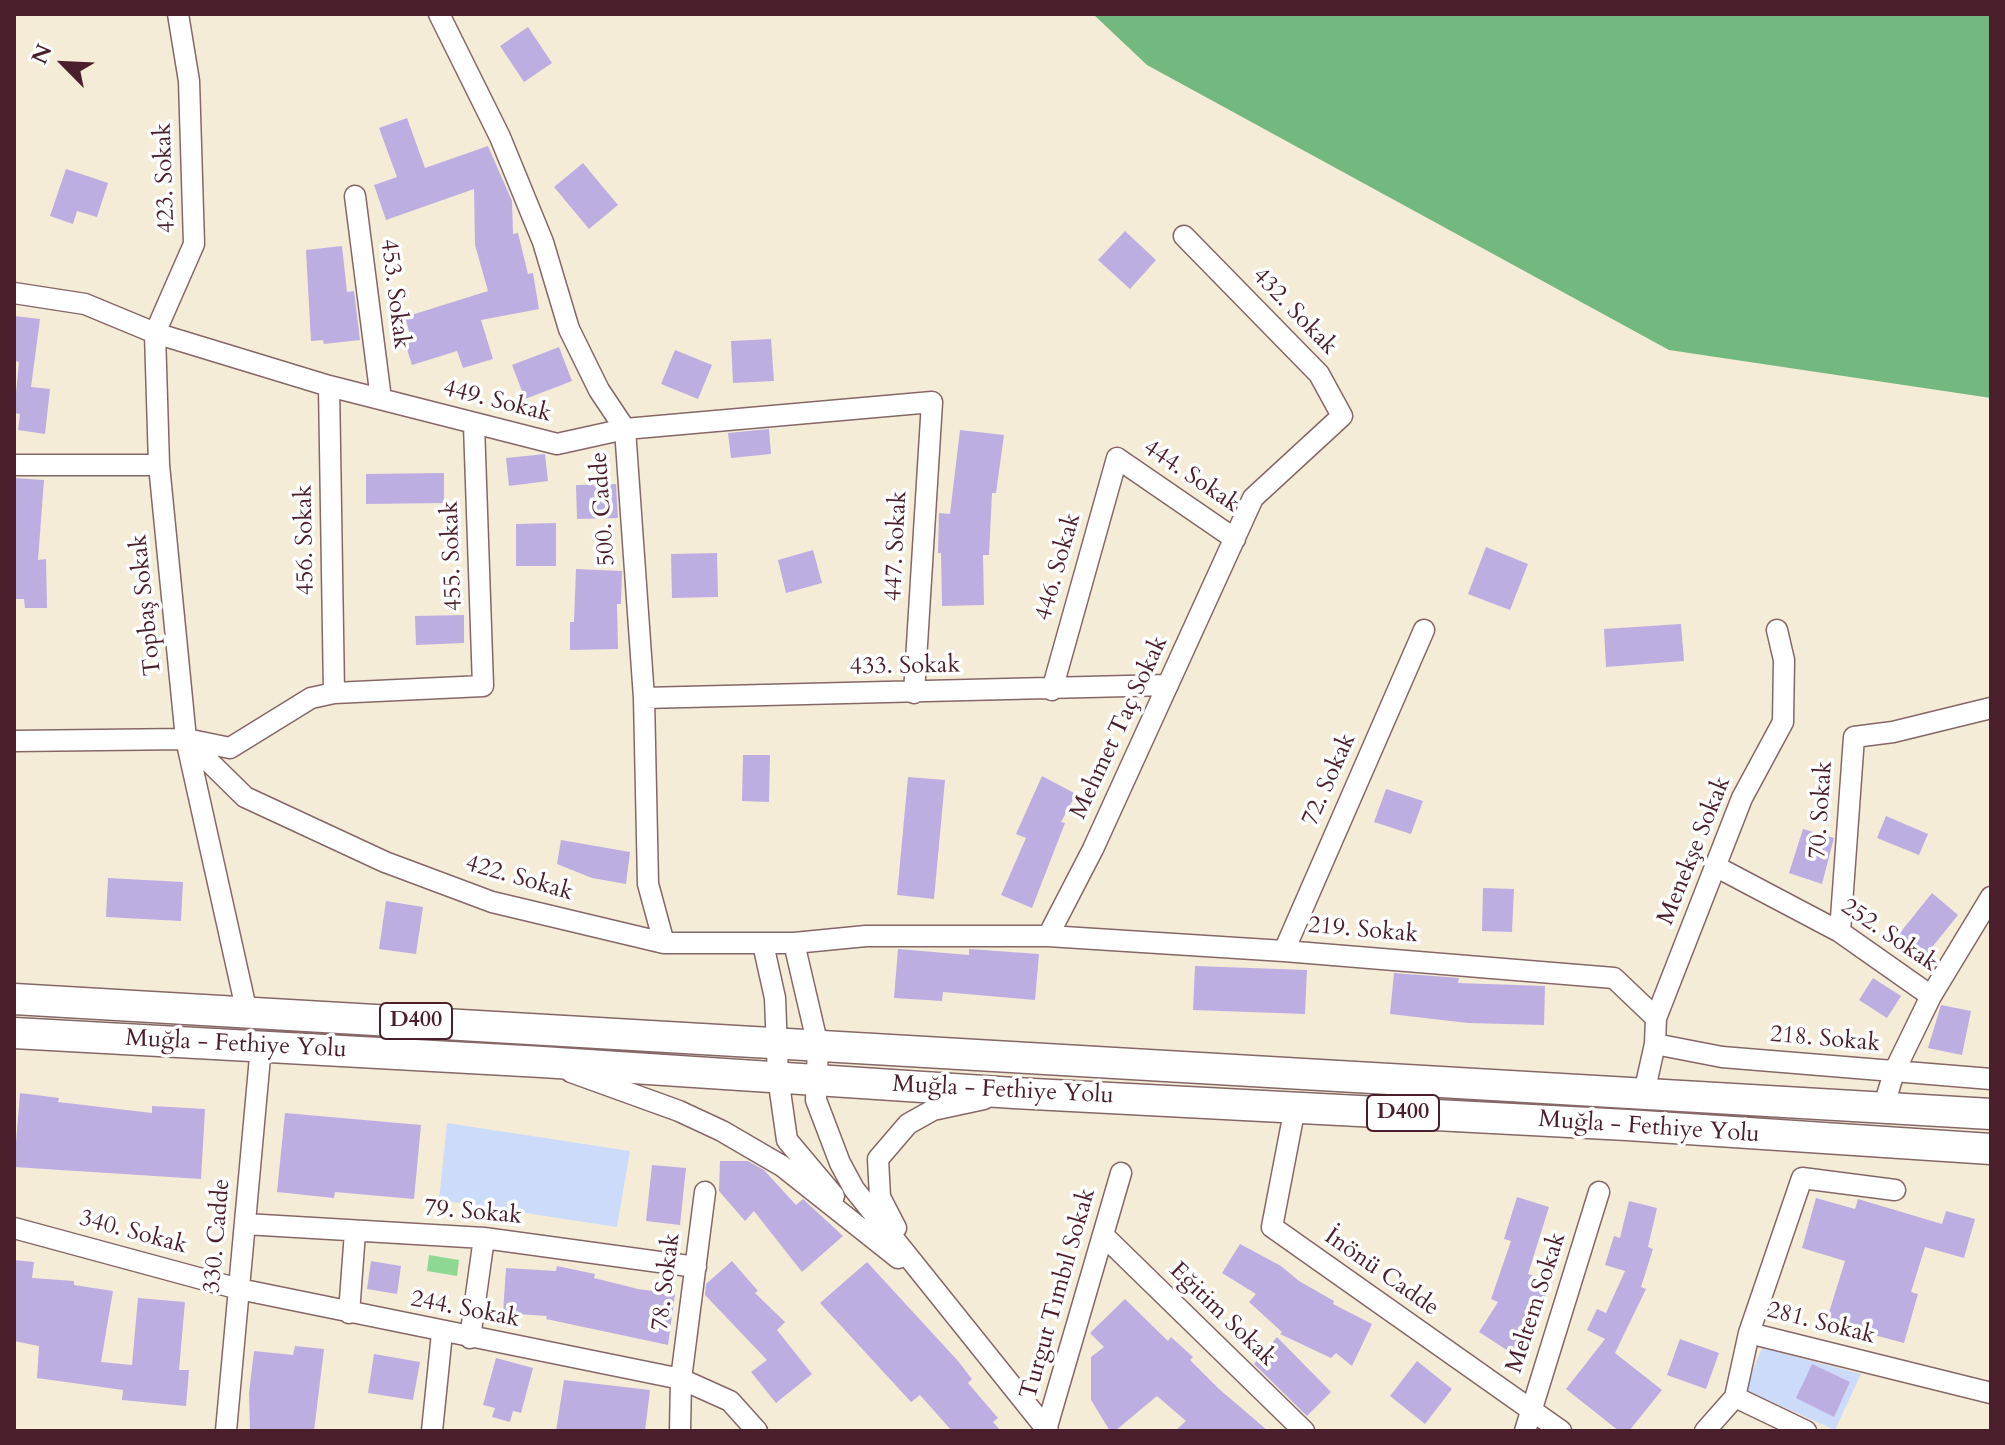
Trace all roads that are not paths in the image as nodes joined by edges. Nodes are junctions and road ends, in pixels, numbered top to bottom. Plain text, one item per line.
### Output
1 (178, 14) edge
2 (439, 14) edge
3 (355, 196) dead end
4 (1184, 236) dead end
5 (14, 293) edge
6 (155, 333) junction
7 (329, 386) junction
8 (381, 399) junction
9 (932, 402) joint
10 (474, 425) junction
11 (625, 429) junction
12 (1117, 458) joint
13 (14, 465) edge
14 (159, 465) junction
15 (1235, 539) junction
16 (1424, 630) dead end
17 (1777, 630) dead end
18 (1168, 685) junction
19 (1052, 690) junction
20 (334, 693) junction
21 (914, 693) junction
22 (644, 698) junction
23 (1991, 708) edge
24 (186, 739) junction
25 (14, 741) edge
26 (1715, 866) junction
27 (1991, 897) edge
28 (1840, 932) junction
29 (1048, 936) junction
30 (664, 943) junction
31 (794, 943) junction
32 (763, 944) junction
33 (1284, 951) junction
34 (1931, 996) junction
35 (14, 999) edge
36 (247, 1013) junction
37 (1656, 1018) junction
38 (14, 1033) edge
39 (777, 1044) junction
40 (1655, 1044) junction
41 (261, 1046) junction
42 (818, 1046) junction
43 (542, 1062) junction
44 (1894, 1072) junction
45 (778, 1077) junction
46 (1991, 1079) edge
47 (814, 1080) junction
48 (1014, 1093) junction
49 (1644, 1093) junction
50 (1295, 1107) junction
51 (1883, 1109) junction
52 (1991, 1114) edge
53 (1991, 1149) edge
54 (1121, 1173) dead end
55 (1895, 1190) dead end
56 (705, 1192) dead end
57 (1599, 1192) dead end
58 (245, 1224) junction
59 (856, 1224) junction
60 (14, 1228) edge
61 (355, 1232) junction
62 (1104, 1236) junction
63 (484, 1238) junction
64 (696, 1267) junction
65 (923, 1277) junction
66 (239, 1289) junction
67 (349, 1313) junction
68 (442, 1333) junction
69 (1749, 1333) junction
70 (470, 1338) junction
71 (681, 1379) junction
72 (1991, 1393) edge
73 (1735, 1397) junction
74 (1528, 1421) edge
75 (1047, 1430) edge
76 (226, 1431) edge
77 (432, 1431) edge
78 (680, 1431) edge
79 (757, 1431) edge
80 (1304, 1431) edge
81 (1561, 1431) edge
82 (1705, 1431) edge
83 (1806, 1431) edge

1 - 6 street, 423. Sokak
2 - 11 street, 500. Cadde
3 - 8 street, 453. Sokak
4 - 15 street, 432. Sokak
5 - 6 street
6 - 7 street, 449. Sokak
6 - 14 street, Topbaş Sokak
7 - 8 street, 449. Sokak
7 - 20 street, 456. Sokak
8 - 10 street, 449. Sokak
9 - 11 street, 449. Sokak
9 - 21 street, 447. Sokak
10 - 11 street, 449. Sokak
10 - 20 street, 455. Sokak
11 - 22 street, 500. Cadde
12 - 15 street, 444. Sokak
12 - 19 street, 446. Sokak
13 - 14 street
14 - 24 street, Topbaş Sokak
15 - 18 street, Mehmet Taç Sokak
16 - 33 street, 72. Sokak
17 - 26 street, Menekşe Sokak
18 - 19 street, 433. Sokak
18 - 29 street, Mehmet Taç Sokak
19 - 21 street, 433. Sokak
20 - 24 street
21 - 22 street, 433. Sokak
22 - 30 street, 500. Cadde
23 - 28 street, 70. Sokak
24 - 25 street
24 - 30 street, 422. Sokak
24 - 36 street, Topbaş Sokak
26 - 28 street, 252. Sokak
26 - 37 street, Menekşe Sokak
27 - 34 street, 252. Sokak
28 - 34 street, 252. Sokak
29 - 31 street, 422. Sokak
29 - 33 street, 219. Sokak
30 - 32 street, 422. Sokak
31 - 32 street, 422. Sokak
31 - 42 street
32 - 39 street
33 - 37 street, 219. Sokak
34 - 44 street
35 - 36 highway, Muğla - Fethiye Yolu / D400
36 - 39 highway, Muğla - Fethiye Yolu / D400
37 - 40 street, Menekşe Sokak
38 - 41 highway, Muğla - Fethiye Yolu / D400
39 - 42 highway, Muğla - Fethiye Yolu / D400
39 - 45 street
40 - 44 street, 218. Sokak
40 - 49 street, Menekşe Sokak
41 - 43 highway, Muğla - Fethiye Yolu / D400
41 - 58 street, 330. Cadde
42 - 47 street
42 - 49 highway, Muğla - Fethiye Yolu / D400
43 - 45 highway, Muğla - Fethiye Yolu / D400
43 - 59 street
44 - 46 street, 218. Sokak
44 - 51 street
45 - 47 highway, Muğla - Fethiye Yolu / D400
45 - 59 street
47 - 48 highway, Muğla - Fethiye Yolu / D400
47 - 65 street
48 - 50 highway, Muğla - Fethiye Yolu / D400
48 - 65 street
49 - 51 highway, Muğla - Fethiye Yolu / D400
50 - 53 highway, Muğla - Fethiye Yolu / D400
50 - 74 street, İnönü Cadde
51 - 52 highway, Muğla - Fethiye Yolu / D400
54 - 62 street, Turgut Tımbıl Sokak
55 - 69 street, 281. Sokak
56 - 64 street, 78. Sokak
57 - 74 street, Meltem Sokak
58 - 61 street, 79. Sokak
58 - 66 street, 330. Cadde
59 - 65 street
60 - 66 street, 340. Sokak
61 - 63 street, 79. Sokak
61 - 67 street
62 - 75 street, Turgut Tımbıl Sokak
62 - 80 street, Eğitim Sokak
63 - 64 street, 79. Sokak
63 - 70 street
64 - 71 street, 78. Sokak
65 - 75 street
66 - 67 street, 244. Sokak
66 - 76 street, 330. Cadde
67 - 68 street, 244. Sokak
68 - 70 street, 244. Sokak
68 - 77 street
69 - 72 street, 281. Sokak
69 - 73 street
70 - 71 street, 244. Sokak
71 - 78 street, 78. Sokak
71 - 79 street, 244. Sokak
73 - 82 street
73 - 83 street
74 - 81 street, İnönü Cadde

